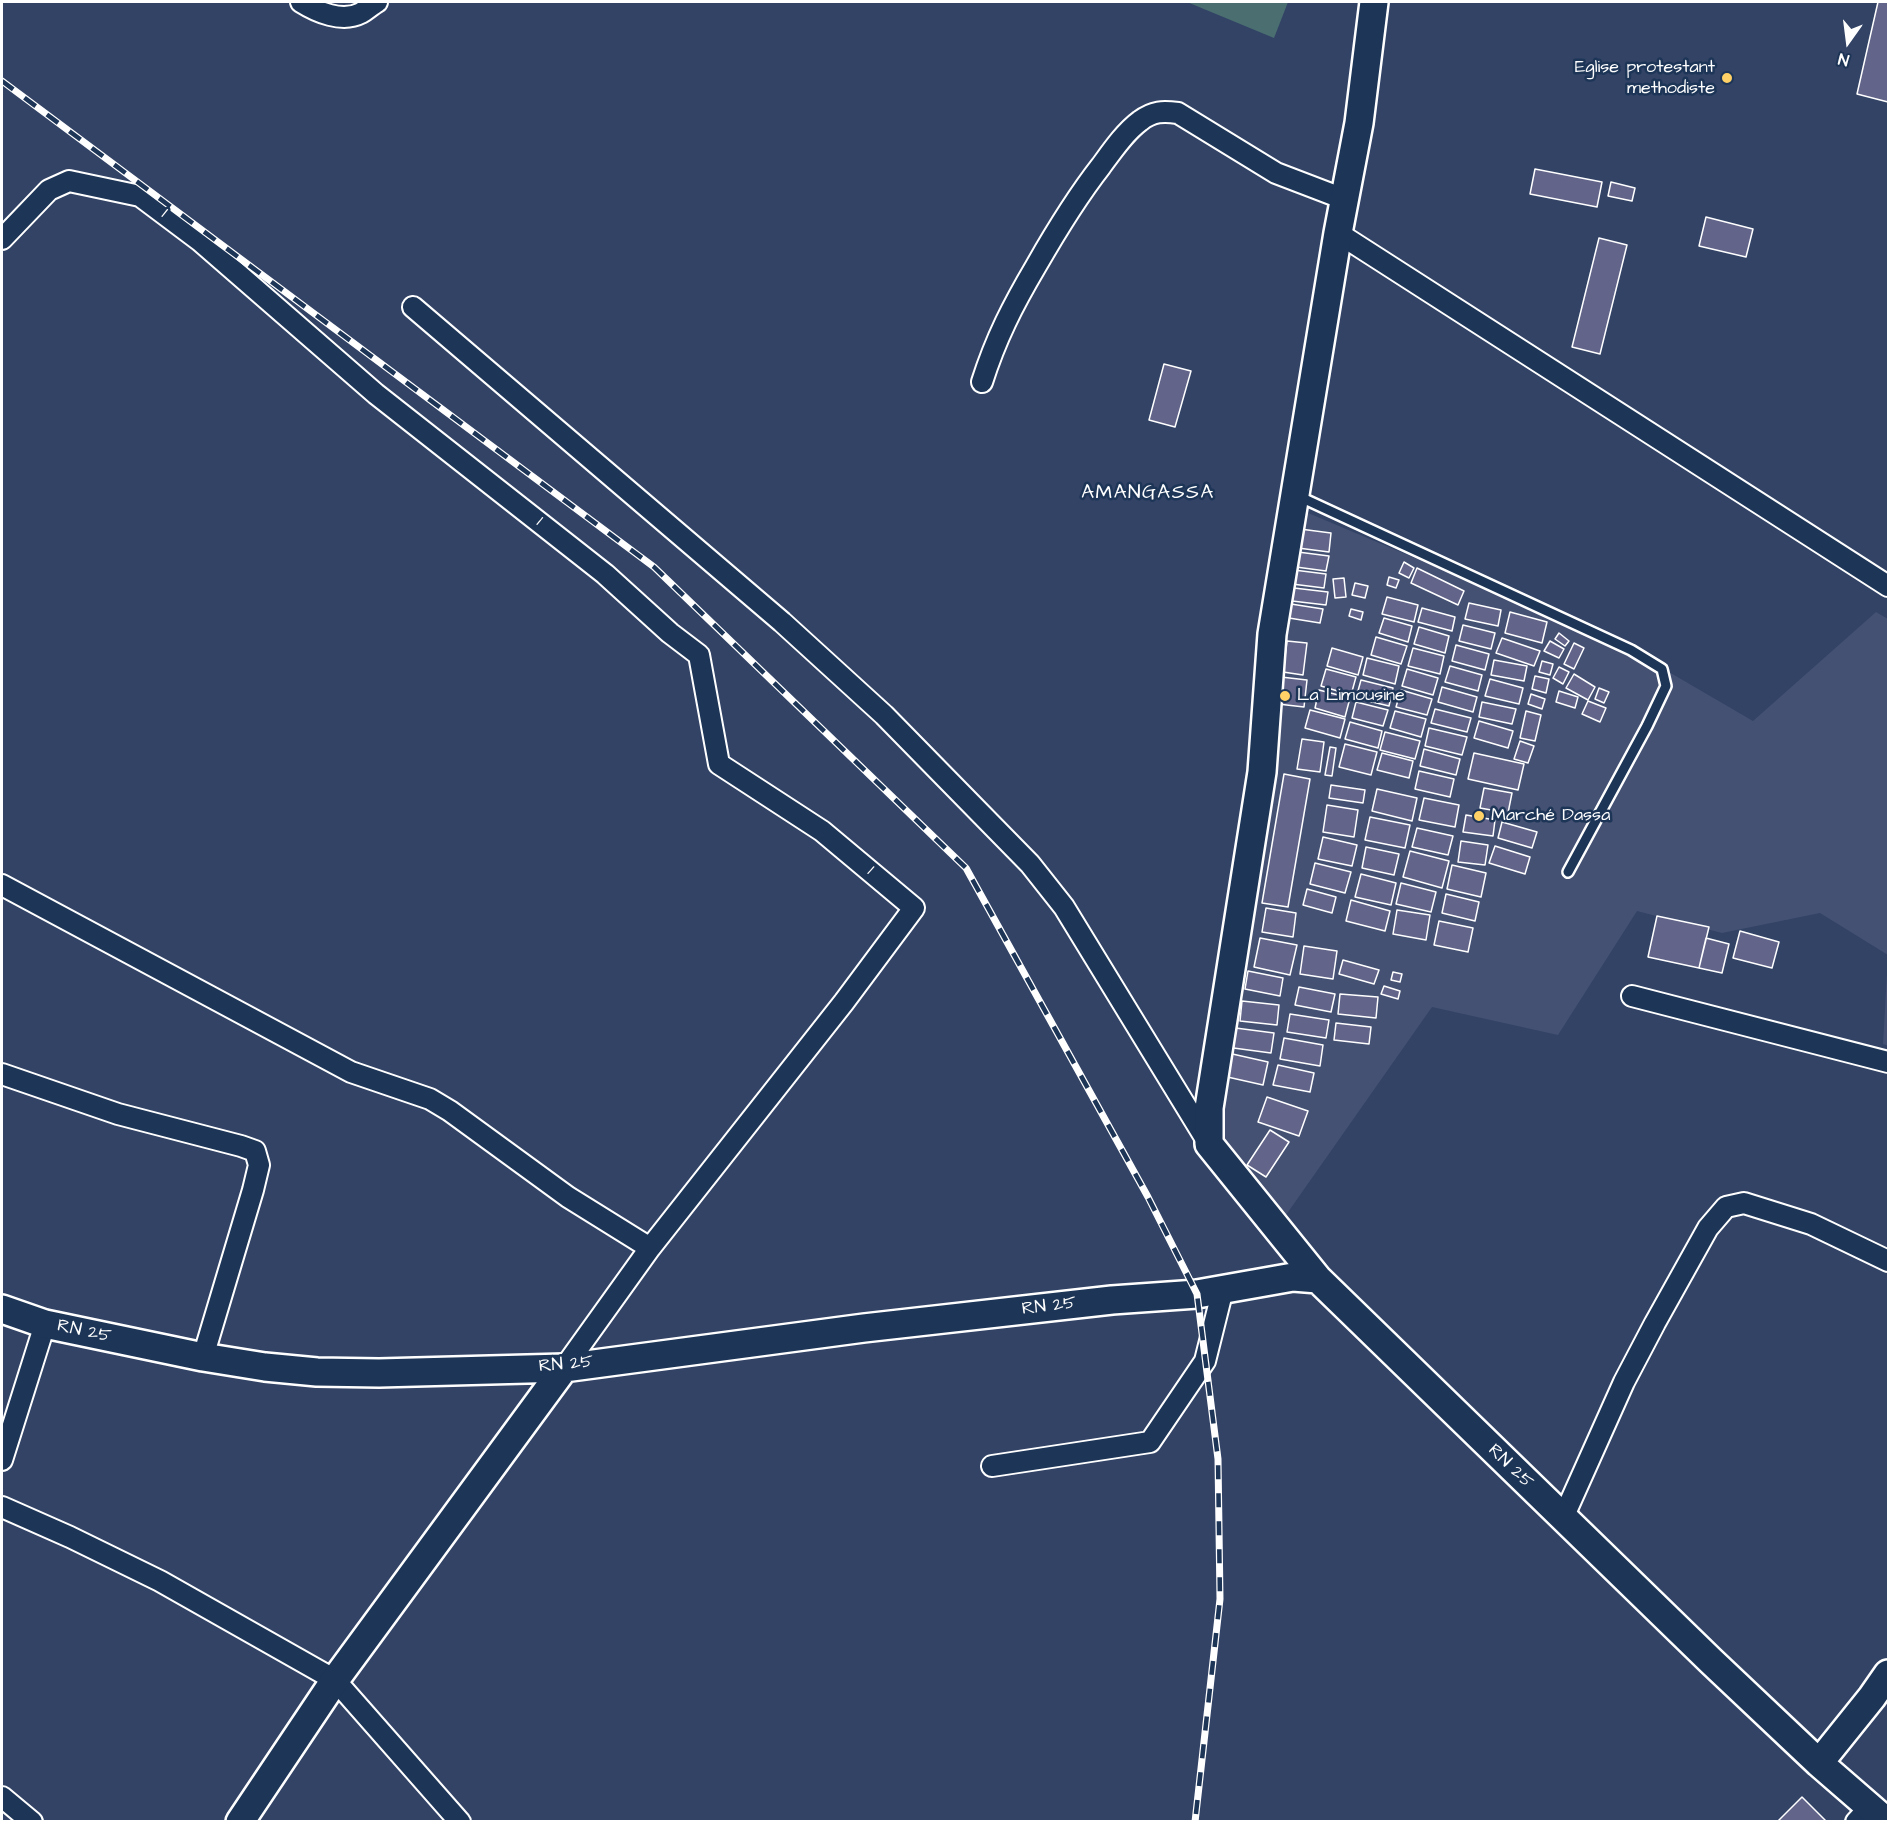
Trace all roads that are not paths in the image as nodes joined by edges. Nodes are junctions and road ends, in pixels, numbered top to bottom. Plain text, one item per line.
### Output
1 (301, 2) edge
2 (377, 2) edge
3 (1374, 2) edge
4 (1344, 199) junction
5 (1338, 233) junction
6 (2, 239) edge
7 (413, 307) dead end
8 (982, 382) dead end
9 (1294, 495) junction
10 (1888, 586) edge
11 (1568, 872) dead end
12 (2, 885) edge
13 (1632, 996) dead end
14 (1888, 1062) edge
15 (2, 1074) edge
16 (1209, 1144) junction
17 (650, 1248) junction
18 (1888, 1261) edge
19 (1318, 1279) junction
20 (1223, 1289) junction
21 (2, 1309) edge
22 (45, 1324) junction
23 (202, 1357) junction
24 (564, 1368) junction
25 (2, 1460) edge
26 (992, 1466) dead end
27 (2, 1507) edge
28 (1563, 1518) junction
29 (1888, 1674) edge
30 (334, 1680) junction
31 (1819, 1763) junction
32 (2, 1797) edge
33 (1871, 1817) edge
34 (32, 1821) edge
35 (240, 1821) edge
36 (460, 1821) edge

1 - 2 street
3 - 4 main road
4 - 5 main road
4 - 8 street
5 - 9 main road
5 - 10 street
6 - 17 street, 1
7 - 16 street
9 - 11 lane
9 - 16 main road
12 - 17 street
13 - 14 street
15 - 23 street
16 - 19 main road
17 - 24 street
18 - 28 street
19 - 20 main road, RN 25 / RN 25
19 - 28 main road, RN 25 / RN 25
20 - 24 main road, RN 25 / RN 25
20 - 26 street
21 - 22 main road, RN 25 / RN 25
22 - 23 main road, RN 25 / RN 25
22 - 25 street
23 - 24 main road, RN 25 / RN 25
24 - 30 main road
27 - 30 street
28 - 31 main road, RN 25 / RN 25
29 - 31 main road
30 - 35 main road
30 - 36 street
31 - 33 main road, RN 25 / RN 25
32 - 34 street

